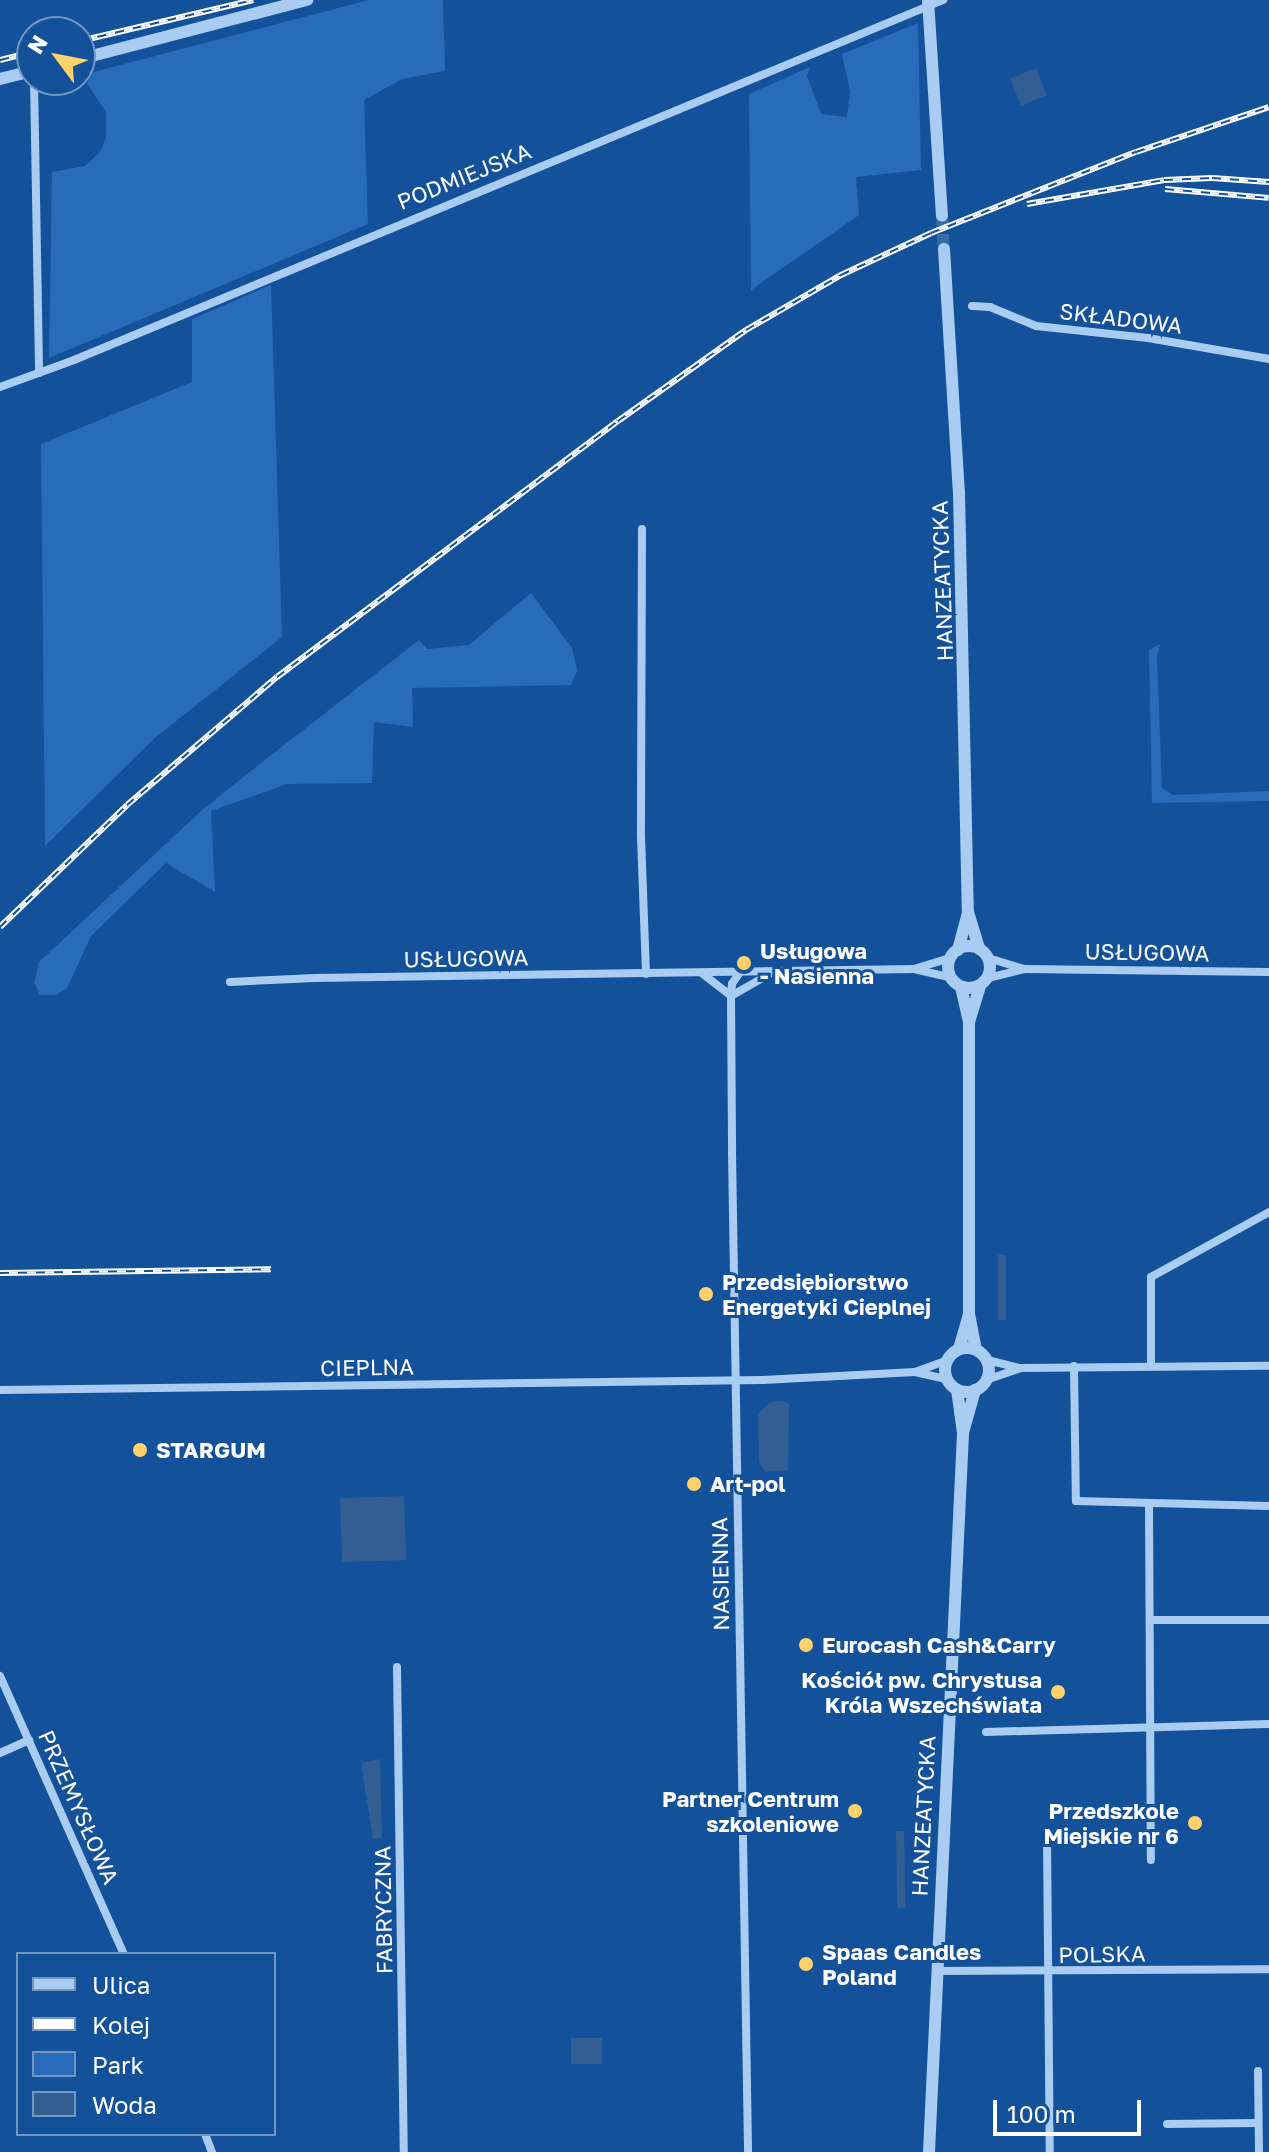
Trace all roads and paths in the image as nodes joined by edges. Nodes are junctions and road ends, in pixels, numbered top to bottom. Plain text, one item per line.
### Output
1 (307, 0) edge
2 (943, 0) edge
3 (928, 3) edge
4 (96, 55) edge
5 (34, 96) edge
6 (942, 216) tunnel mouth
7 (944, 249) tunnel mouth
8 (972, 306) dead end
9 (1269, 359) edge
10 (39, 373) junction
11 (0, 387) edge
12 (642, 529) dead end
13 (968, 912) junction
14 (984, 953) junction
15 (954, 954) junction
16 (914, 969) junction
17 (1024, 969) junction
18 (740, 972) junction
19 (775, 972) junction
20 (1269, 972) edge
21 (646, 974) junction
22 (702, 974) junction
23 (950, 977) junction
24 (230, 982) dead end
25 (984, 982) junction
26 (961, 987) junction
27 (731, 996) junction
28 (969, 1022) junction
29 (1269, 1212) edge
30 (969, 1314) junction
31 (959, 1349) junction
32 (976, 1349) junction
33 (987, 1360) junction
34 (946, 1361) junction
35 (1151, 1365) junction
36 (1074, 1366) junction
37 (1269, 1366) edge
38 (1020, 1368) junction
39 (915, 1372) junction
40 (946, 1379) junction
41 (735, 1380) junction
42 (986, 1380) junction
43 (0, 1390) edge
44 (957, 1390) junction
45 (975, 1390) junction
46 (963, 1433) junction
47 (1149, 1505) junction
48 (1269, 1506) edge
49 (1150, 1620) junction
50 (1269, 1620) edge
51 (397, 1667) dead end
52 (0, 1676) edge
53 (1269, 1724) edge
54 (1149, 1726) junction
55 (986, 1732) dead end
56 (29, 1740) junction
57 (0, 1753) edge
58 (1047, 1836) dead end
59 (1151, 1860) dead end
60 (123, 1952) edge
61 (1269, 1969) edge
62 (936, 1971) junction
63 (1047, 1973) junction
64 (1258, 2071) dead end
65 (1258, 2123) junction
66 (1167, 2124) dead end
67 (404, 2152) edge
68 (748, 2152) edge
69 (929, 2152) edge
70 (1050, 2152) edge
71 (1259, 2152) edge

1 - 4 street
2 - 3 street, PODMIEJSKA
3 - 6 street
3 - 10 street, PODMIEJSKA
5 - 10 street
7 - 13 street, HANZEATYCKA
8 - 9 street, SKŁADOWA
10 - 11 street, PODMIEJSKA
12 - 21 street
13 - 14 street, HANZEATYCKA
13 - 15 street, HANZEATYCKA
14 - 15 street
14 - 17 street, USŁUGOWA
14 - 25 street
15 - 16 street, USŁUGOWA
15 - 23 street
16 - 19 street, USŁUGOWA
16 - 23 street, USŁUGOWA
17 - 20 street, USŁUGOWA
17 - 25 street, USŁUGOWA
18 - 19 street, USŁUGOWA
18 - 22 street, USŁUGOWA
18 - 27 street
19 - 27 street, USŁUGOWA
21 - 22 street, USŁUGOWA
21 - 24 street, USŁUGOWA
22 - 27 street
23 - 26 street
25 - 26 street
25 - 28 street
26 - 28 street
27 - 41 street, NASIENNA
28 - 30 street
29 - 35 street
30 - 31 street
30 - 32 street
31 - 32 street
31 - 34 street
32 - 33 street
33 - 38 street
33 - 42 street
34 - 39 street
34 - 40 street
35 - 36 street
35 - 37 street
36 - 38 street
36 - 47 street
38 - 42 street
39 - 40 street
39 - 41 street, CIEPLNA
40 - 44 street
41 - 43 street, CIEPLNA
41 - 68 street, NASIENNA
42 - 45 street
44 - 45 street
44 - 46 street, HANZEATYCKA
45 - 46 street, HANZEATYCKA
46 - 62 street, HANZEATYCKA
47 - 48 street
47 - 49 street
49 - 50 street
49 - 54 street
51 - 67 street, FABRYCZNA
52 - 56 street, PRZEMYSŁOWA
53 - 54 street
54 - 55 street
54 - 59 street
56 - 57 street
56 - 60 street, PRZEMYSŁOWA
58 - 63 street
61 - 63 street, POLSKA
62 - 63 street, POLSKA
62 - 69 street, HANZEATYCKA
63 - 70 street
64 - 65 street
65 - 66 street
65 - 71 street

